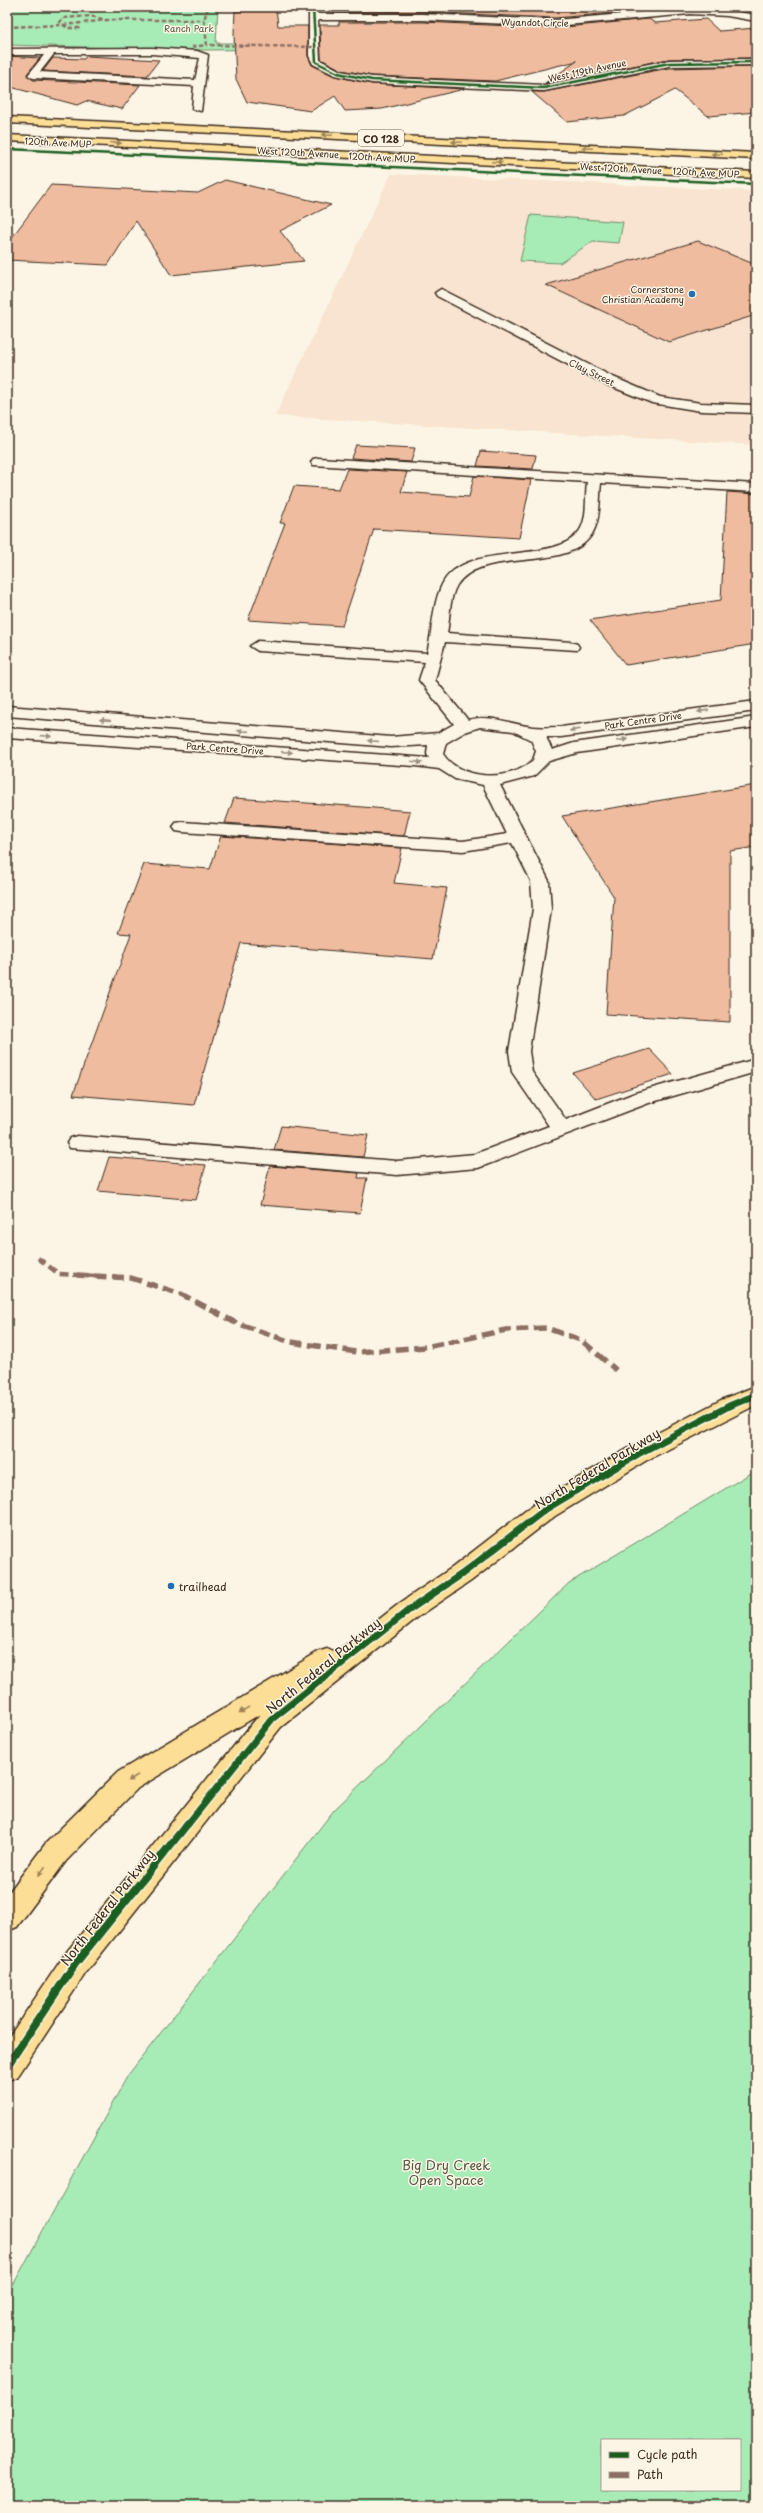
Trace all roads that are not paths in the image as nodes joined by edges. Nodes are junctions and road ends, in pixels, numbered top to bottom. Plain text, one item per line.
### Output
1 (313, 7) edge
2 (313, 17) junction
3 (756, 18) edge
4 (7, 48) edge
5 (7, 52) edge
6 (51, 52) junction
7 (756, 62) edge
8 (199, 84) junction
9 (197, 110) dead end
10 (7, 120) edge
11 (7, 127) edge
12 (267, 132) junction
13 (7, 138) edge
14 (756, 156) edge
15 (756, 175) edge
16 (441, 293) dead end
17 (756, 409) edge
18 (318, 462) dead end
19 (594, 478) junction
20 (756, 488) edge
21 (439, 637) junction
22 (258, 646) dead end
23 (571, 647) dead end
24 (434, 658) junction
25 (756, 706) edge
26 (7, 711) edge
27 (756, 722) edge
28 (463, 725) junction
29 (529, 732) junction
30 (7, 733) edge
31 (440, 738) junction
32 (543, 758) junction
33 (444, 766) junction
34 (489, 780) junction
35 (182, 827) dead end
36 (519, 837) junction
37 (756, 1065) edge
38 (562, 1130) junction
39 (77, 1143) dead end
40 (756, 1395) edge
41 (409, 1610) junction
42 (7, 1918) edge
43 (7, 2066) edge

1 - 2 street
2 - 3 street, Wyandot Circle
2 - 7 street, West 119th Avenue
4 - 6 street
5 - 6 street
6 - 8 street
6 - 8 street
8 - 9 street
10 - 12 main road, West 120th Avenue / CO 128
11 - 12 main road
14 -> 12 main road, West 120th Avenue / CO 128
13 -> 15 main road, West 120th Avenue / CO 128
16 - 17 street, Clay Street
18 - 19 street
19 - 20 street
19 - 21 street
21 - 23 street
21 - 24 street
22 - 24 street
24 - 28 street
25 -> 29 street, Park Centre Drive
31 -> 26 street, Park Centre Drive
32 -> 27 street, Park Centre Drive
28 - 29 street
28 - 31 street
29 - 32 street
30 -> 33 street, Park Centre Drive
31 - 33 street
32 - 34 street, Park Centre Drive
33 - 34 street, Park Centre Drive
34 - 36 street
35 - 36 street
36 - 38 street
37 - 38 street
38 - 39 street
40 - 41 main road, North Federal Parkway
41 -> 42 main road
41 - 43 main road, North Federal Parkway

